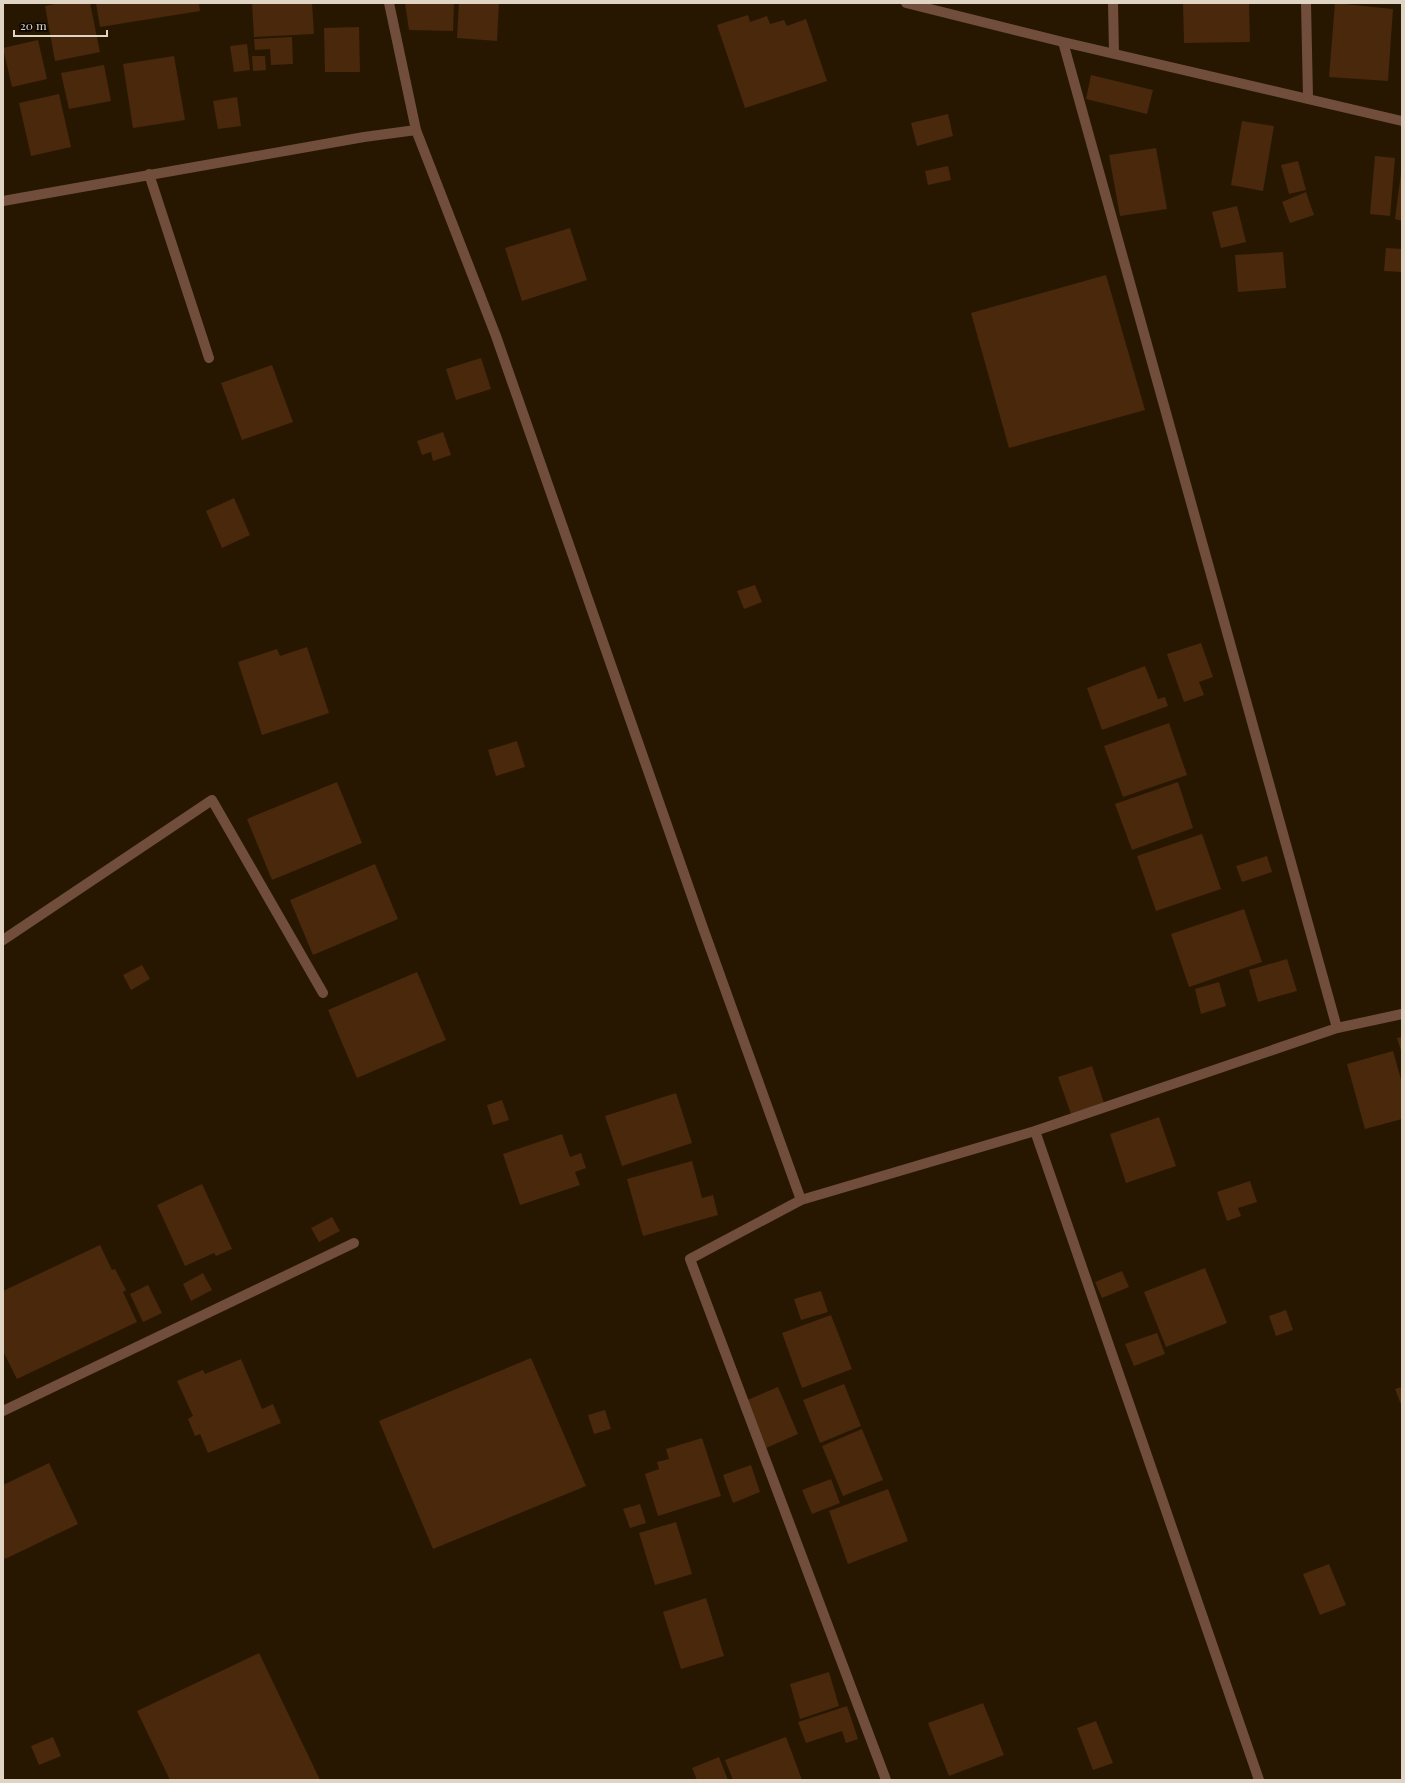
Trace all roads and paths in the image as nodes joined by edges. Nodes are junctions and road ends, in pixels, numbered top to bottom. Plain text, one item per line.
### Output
1 (389, 3) edge
2 (906, 3) edge
3 (1113, 3) edge
4 (1306, 3) edge
5 (1064, 42) junction
6 (1114, 53) junction
7 (1308, 98) junction
8 (1402, 121) edge
9 (416, 130) junction
10 (148, 174) junction
11 (3, 201) edge
12 (209, 358) dead end
13 (3, 940) edge
14 (323, 993) dead end
15 (1402, 1014) edge
16 (1337, 1028) junction
17 (1035, 1131) junction
18 (801, 1200) junction
19 (354, 1242) dead end
20 (3, 1411) edge
21 (886, 1780) edge
22 (1259, 1780) edge

1 - 9 street
2 - 5 street
3 - 6 street
4 - 7 street
5 - 6 street
5 - 16 street
6 - 7 street
7 - 8 street
9 - 10 street
9 - 18 street
10 - 11 street
10 - 12 street
13 - 14 street
15 - 16 street
16 - 17 street
17 - 18 street
17 - 22 street
18 - 21 street
19 - 20 street

